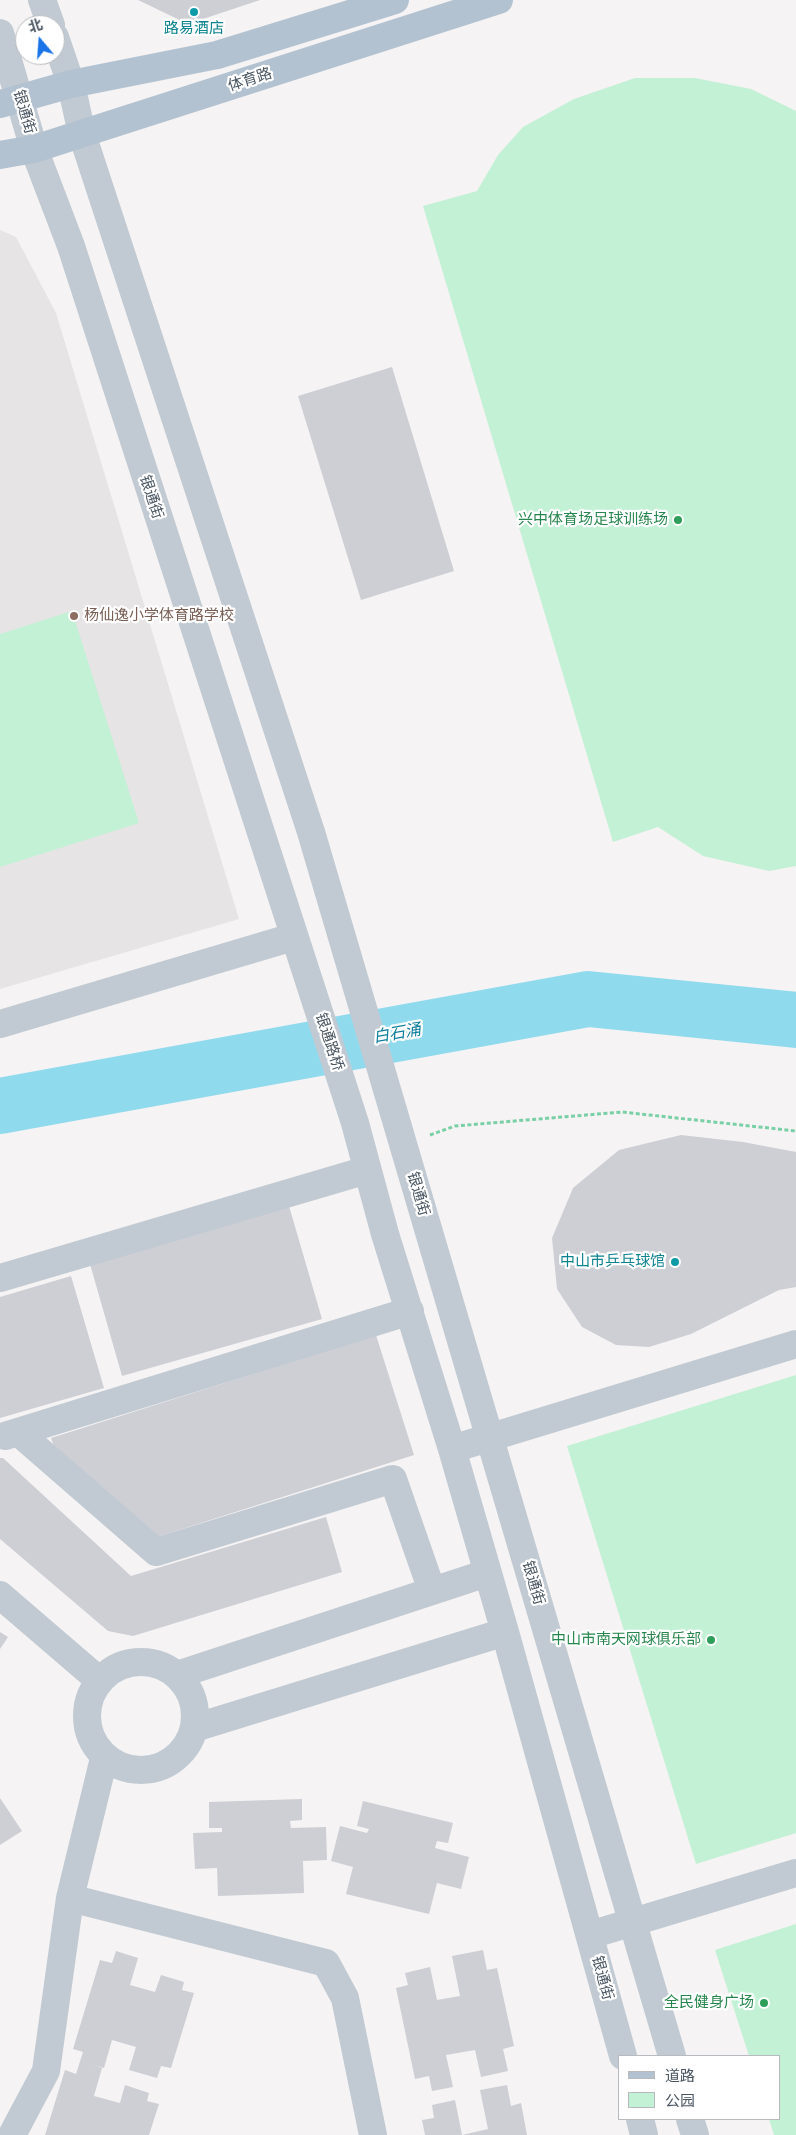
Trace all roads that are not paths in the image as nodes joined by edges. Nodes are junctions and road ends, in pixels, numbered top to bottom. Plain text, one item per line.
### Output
1 (42, 0) edge
2 (395, 0) edge
3 (499, 0) edge
4 (47, 15) edge
5 (0, 32) edge
6 (64, 65) edge
7 (71, 84) junction
8 (10, 101) edge
9 (82, 134) junction
10 (34, 149) junction
11 (0, 156) edge
12 (298, 949) junction
13 (0, 1024) edge
14 (355, 1123) joint
15 (367, 1170) junction
16 (0, 1278) edge
17 (410, 1311) junction
18 (796, 1344) edge
19 (9, 1434) edge
20 (490, 1437) junction
21 (452, 1449) junction
22 (487, 1573) junction
23 (432, 1591) junction
24 (0, 1595) edge
25 (505, 1632) junction
26 (177, 1675) junction
27 (100, 1681) junction
28 (194, 1728) junction
29 (104, 1758) junction
30 (796, 1873) edge
31 (70, 1898) junction
32 (633, 1923) junction
33 (590, 1936) junction
34 (623, 2055) edge
35 (672, 2055) edge
36 (640, 2120) edge
37 (690, 2120) edge
38 (12, 2135) edge
39 (373, 2135) edge
40 (644, 2135) edge
41 (695, 2135) edge

1 - 4 street
2 - 7 main road
3 - 9 main road, 体育路
5 - 8 street, 银通街
6 - 7 street
7 - 8 main road
7 - 9 street
8 - 10 street, 银通街
9 - 10 main road, 体育路
9 - 20 street, 银通街
10 - 11 main road, 体育路
10 - 12 street, 银通街
12 - 13 street
12 - 14 street, 银通路桥
14 - 15 street, 银通街
15 - 16 street
15 - 17 street, 银通街
17 - 19 street
17 - 21 street, 银通街
18 - 20 street
19 - 23 street
20 - 21 street
20 - 32 street, 银通街
21 - 22 street, 银通街
22 - 23 street
22 - 25 street, 银通街
23 - 26 street
24 - 27 street
25 - 28 street
25 - 33 street, 银通街
26 - 27 street
26 - 28 street
27 - 29 street
28 - 29 street
29 - 31 street
30 - 32 street
31 - 38 street
31 - 39 street
32 - 33 street
32 - 35 street, 银通街
33 - 34 street, 银通街
36 - 40 street
37 - 41 street

